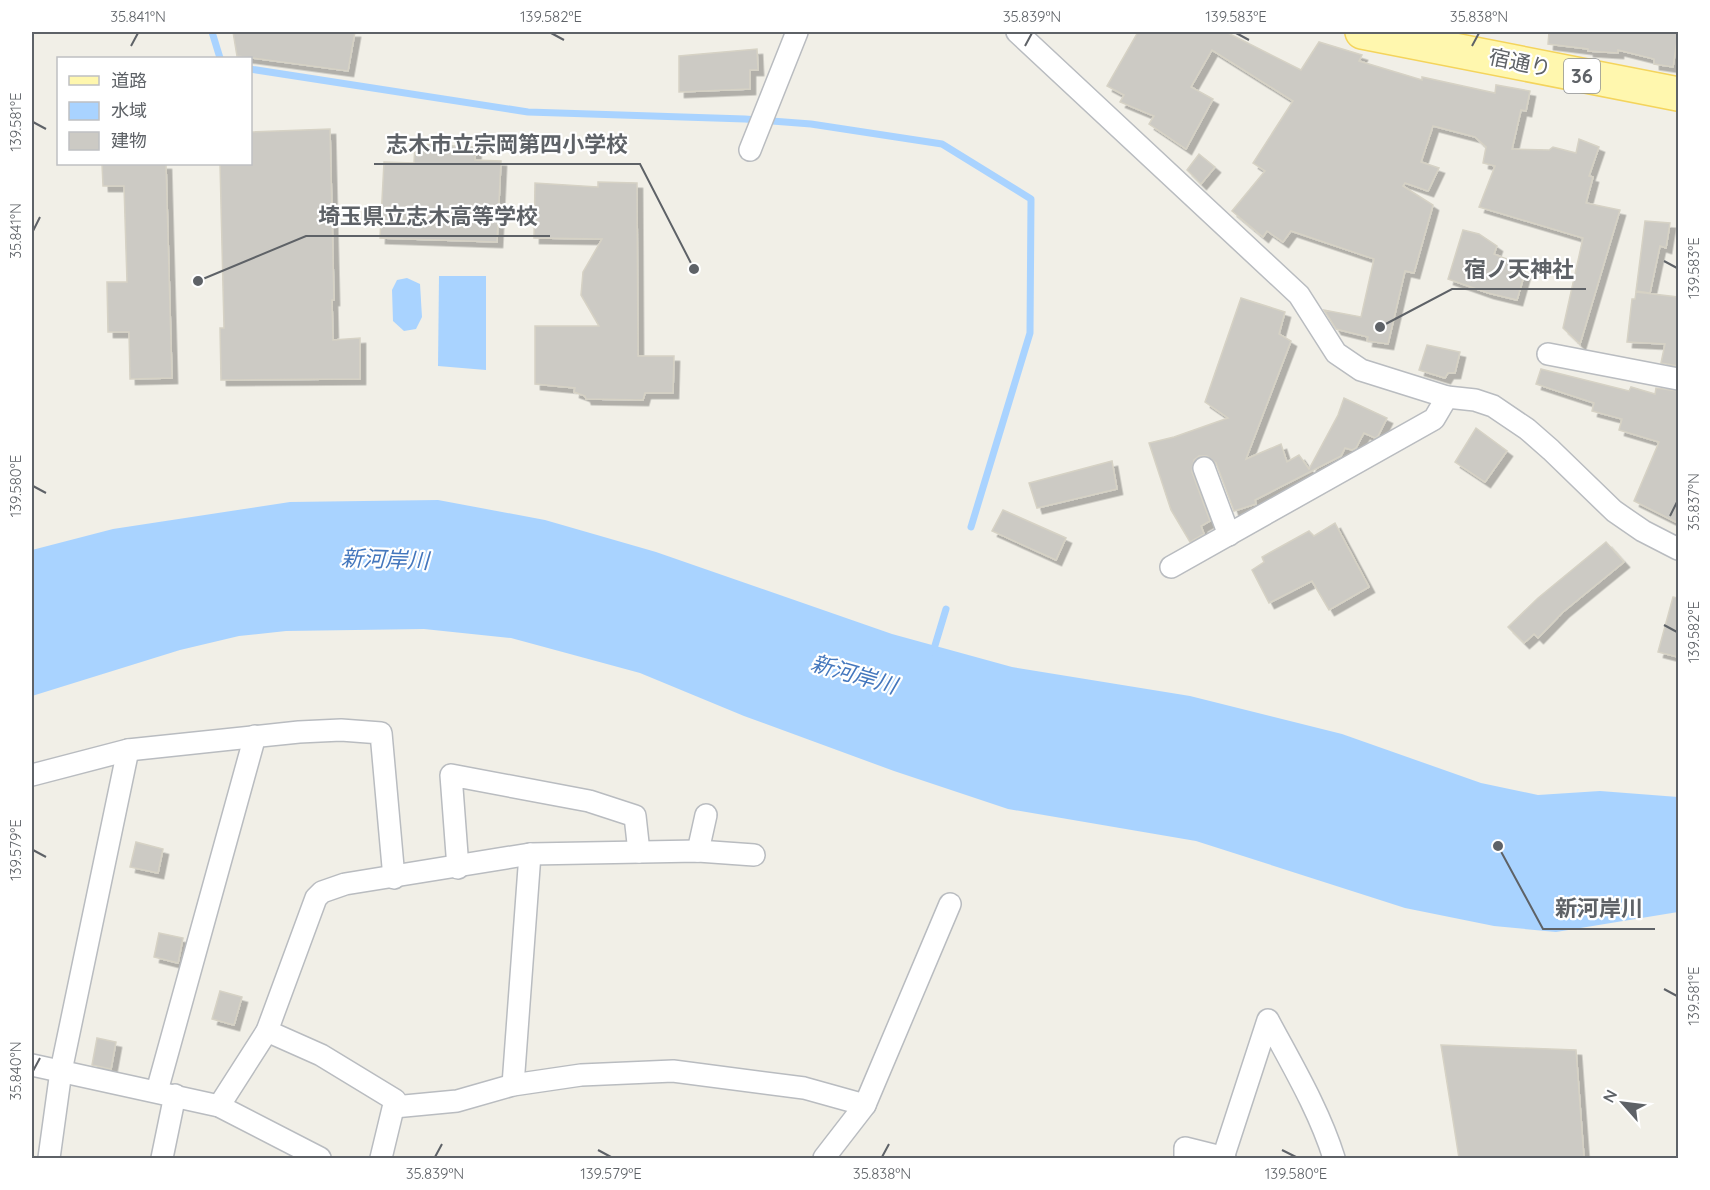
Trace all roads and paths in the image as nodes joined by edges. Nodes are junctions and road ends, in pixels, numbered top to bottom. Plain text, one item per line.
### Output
1 (797, 32) edge
2 (1017, 32) edge
3 (1362, 32) edge
4 (1678, 94) edge
5 (750, 150) dead end
6 (1548, 354) dead end
7 (1678, 379) edge
8 (1447, 397) junction
9 (1204, 468) dead end
10 (1229, 535) junction
11 (1678, 549) edge
12 (1172, 567) dead end
13 (255, 736) junction
14 (129, 750) junction
15 (32, 775) edge
16 (706, 815) dead end
17 (698, 851) junction
18 (639, 852) junction
19 (531, 854) junction
20 (754, 855) dead end
21 (458, 868) junction
22 (394, 878) junction
23 (950, 904) dead end
24 (267, 1031) junction
25 (32, 1065) edge
26 (62, 1071) junction
27 (513, 1085) junction
28 (166, 1093) junction
29 (865, 1104) junction
30 (219, 1106) junction
31 (394, 1107) junction
32 (49, 1158) edge
33 (162, 1158) edge
34 (320, 1158) edge
35 (381, 1158) edge
36 (824, 1158) edge
37 (1185, 1158) edge
38 (1224, 1158) edge
39 (1334, 1158) edge

1 - 5 street
2 - 8 street
3 - 4 main road, 宿通り / 36
6 - 7 street
8 - 10 street
8 - 11 street
9 - 10 street
10 - 12 street
13 - 14 street
13 - 22 street
13 - 28 street
14 - 15 street
14 - 26 street
16 - 17 street
17 - 18 street
17 - 20 street
18 - 19 street
18 - 21 street
19 - 21 street
19 - 27 street
21 - 22 street
22 - 24 street
23 - 29 street
24 - 30 street
24 - 31 street
25 - 26 street
26 - 28 street
26 - 32 street
27 - 29 street
27 - 31 street
28 - 30 street
28 - 33 street
29 - 36 street
30 - 34 street
31 - 35 street
37 - 38 street
38 - 39 street

